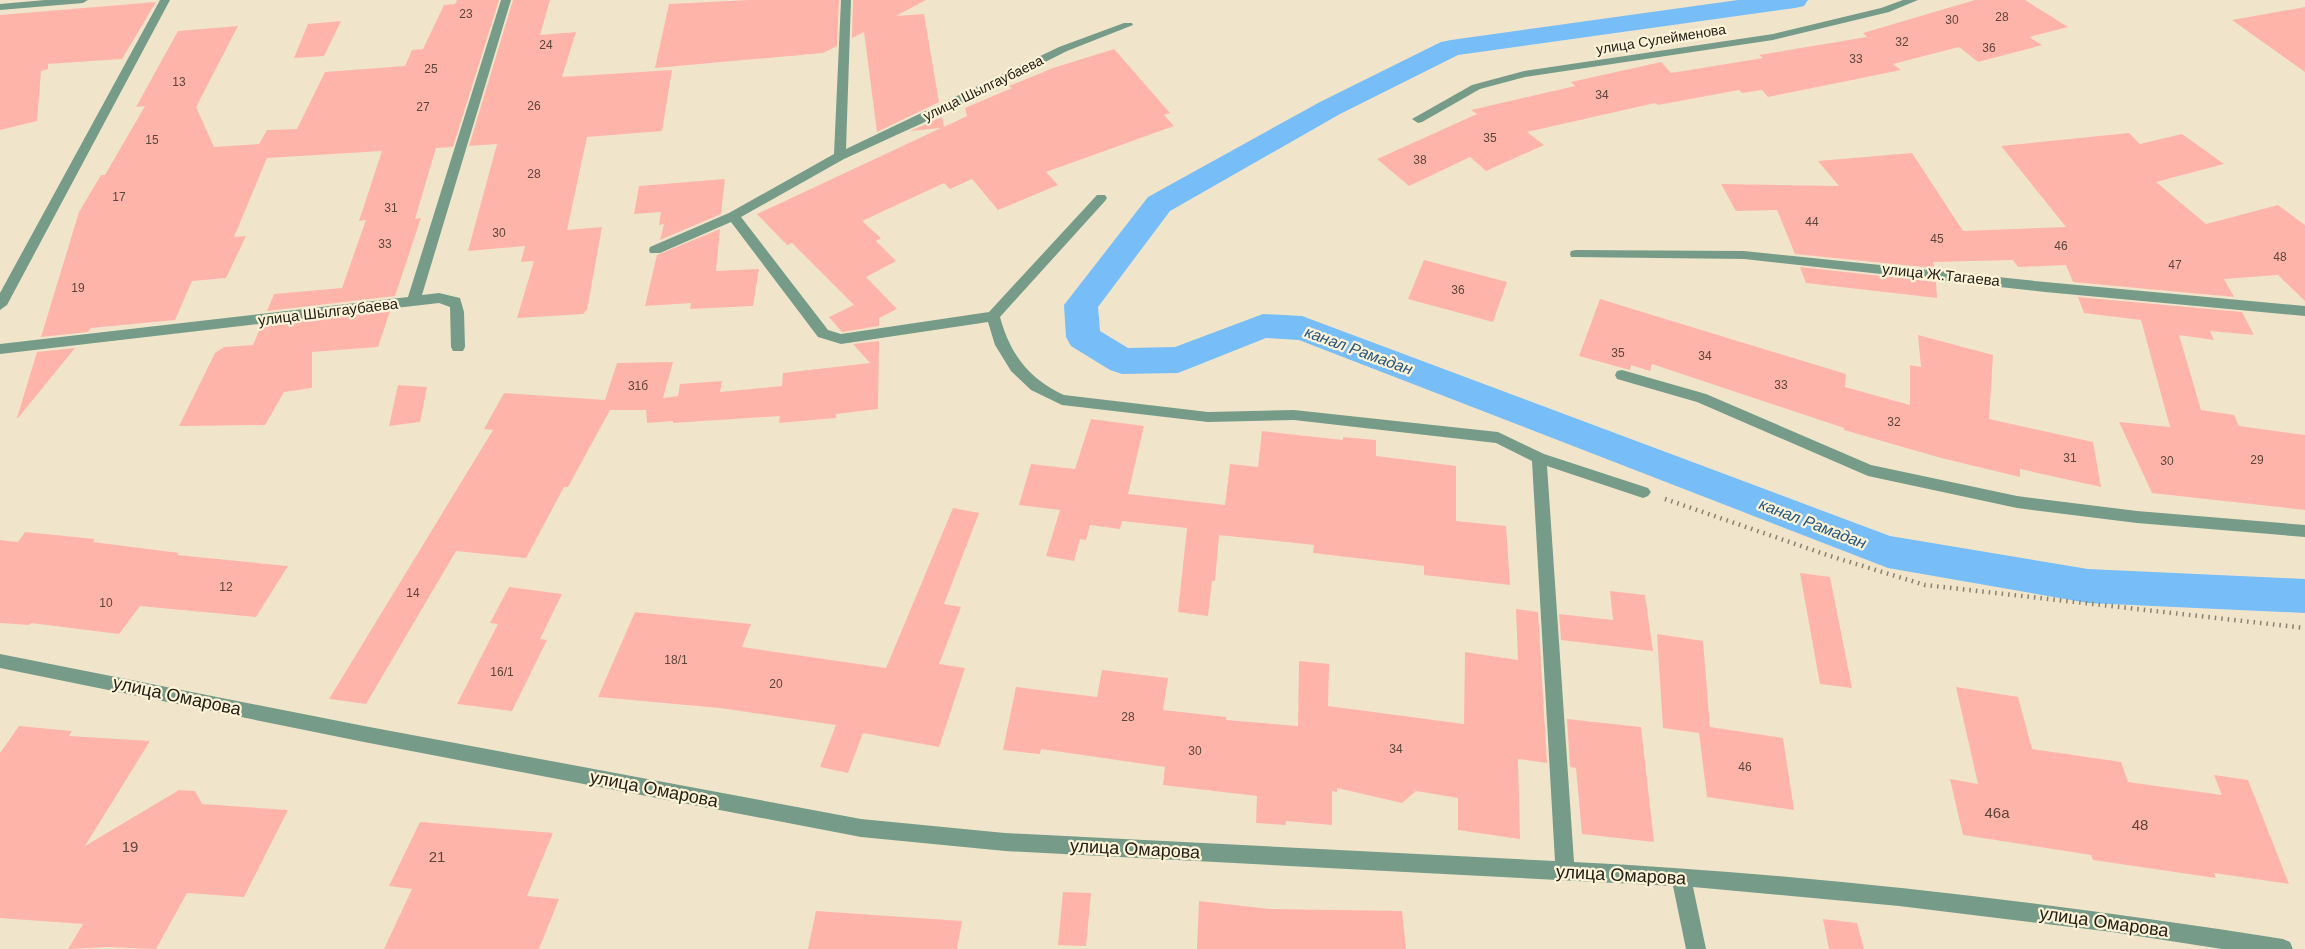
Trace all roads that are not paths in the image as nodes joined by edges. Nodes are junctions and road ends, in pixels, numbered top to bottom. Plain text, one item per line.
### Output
1 (82, 0) edge
2 (165, 0) edge
3 (506, 0) edge
4 (846, 0) edge
5 (1913, 0) edge
6 (0, 7) edge
7 (1128, 25) dead end
8 (1418, 119) dead end
9 (840, 156) junction
10 (1101, 198) dead end
11 (733, 216) junction
12 (655, 250) dead end
13 (1576, 254) dead end
14 (413, 302) junction
15 (0, 305) edge
16 (2305, 311) edge
17 (993, 316) junction
18 (458, 347) dead end
19 (0, 349) edge
20 (1622, 375) dead end
21 (1539, 458) junction
22 (1643, 492) road end
23 (2305, 531) edge
24 (0, 661) edge
25 (1565, 872) junction
26 (1681, 877) junction
27 (1696, 949) edge
28 (2283, 949) edge

1 - 6 street
2 - 15 street
3 - 14 street, улица Шылгаубаева
4 - 9 street
5 - 8 street, улица Сулейменова
7 - 9 street, улица Шылгаубаева
9 - 11 street, улица Шылгаубаева
10 - 17 street
11 - 12 street, улица Шылгаубаева
11 - 17 street
13 - 16 street, улица Ж.Тагаева
14 - 18 street
14 - 19 street, улица Шылгаубаева
17 - 21 street
20 - 23 street
21 - 22 street
21 - 25 street
24 - 25 street, улица Омарова
25 - 26 street, улица Омарова
26 - 27 street
26 - 28 street, улица Омарова

